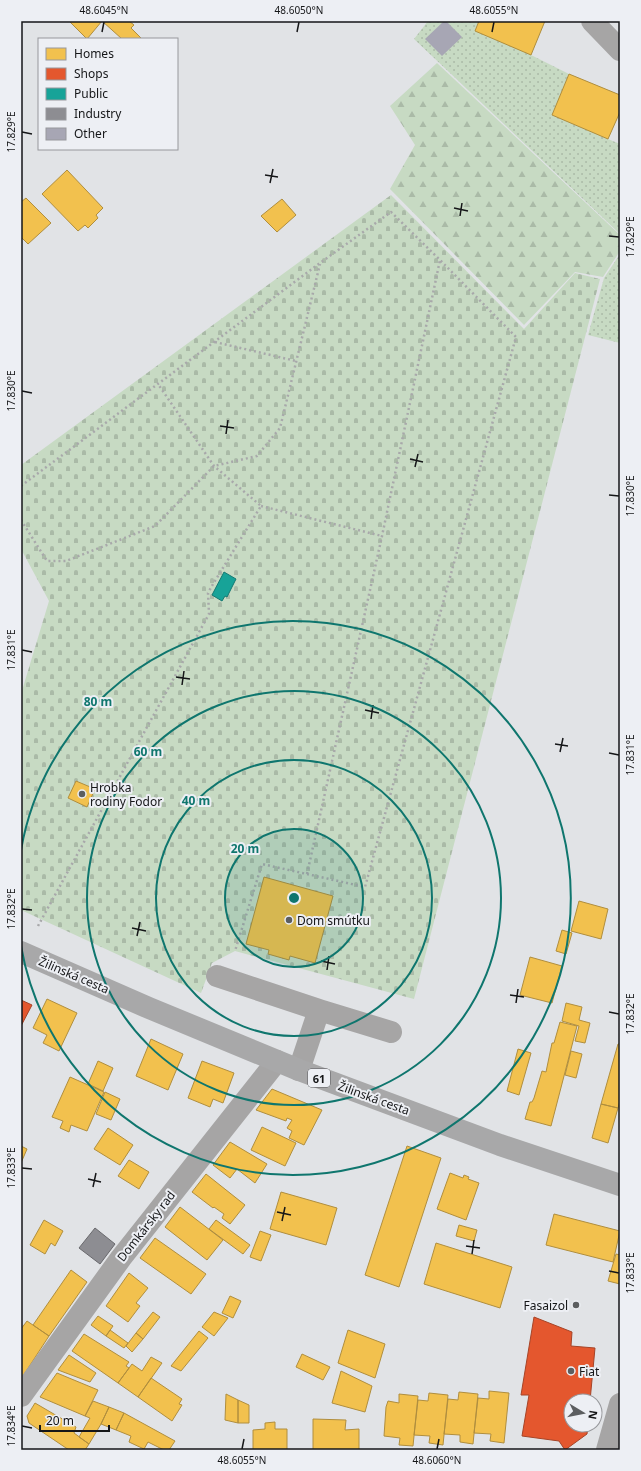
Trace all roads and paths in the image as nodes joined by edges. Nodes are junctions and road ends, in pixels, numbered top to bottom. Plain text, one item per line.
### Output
1 (592, 21) edge
2 (620, 50) edge
3 (440, 260) junction
4 (320, 263) junction
5 (215, 341) junction
6 (296, 361) junction
7 (158, 384) junction
8 (214, 466) junction
9 (21, 486) edge
10 (261, 506) junction
11 (21, 520) edge
12 (382, 536) junction
13 (307, 874) junction
14 (38, 926) dead end
15 (235, 951) dead end
16 (21, 952) edge
17 (217, 976) dead end
18 (319, 1010) junction
19 (391, 1032) dead end
20 (277, 1061) junction
21 (299, 1070) junction
22 (620, 1186) edge
23 (21, 1396) edge
24 (620, 1404) edge
25 (608, 1450) edge

1 - 2 street
3 - 4 path
3 - 12 path
3 - 13 path
4 - 5 path
4 - 6 path
5 - 6 path
5 - 7 path
6 - 8 path
7 - 8 path
7 - 9 path
8 - 10 path
8 - 11 path
10 - 12 path
10 - 14 path
12 - 13 path
13 - 15 path
16 - 20 main road, Žilinská cesta / 61
17 - 18 street
18 - 19 street
18 - 21 street
20 - 21 main road, Žilinská cesta / 61
20 - 23 street, Domkársky rad
21 - 22 main road, Žilinská cesta / 61
24 - 25 street

